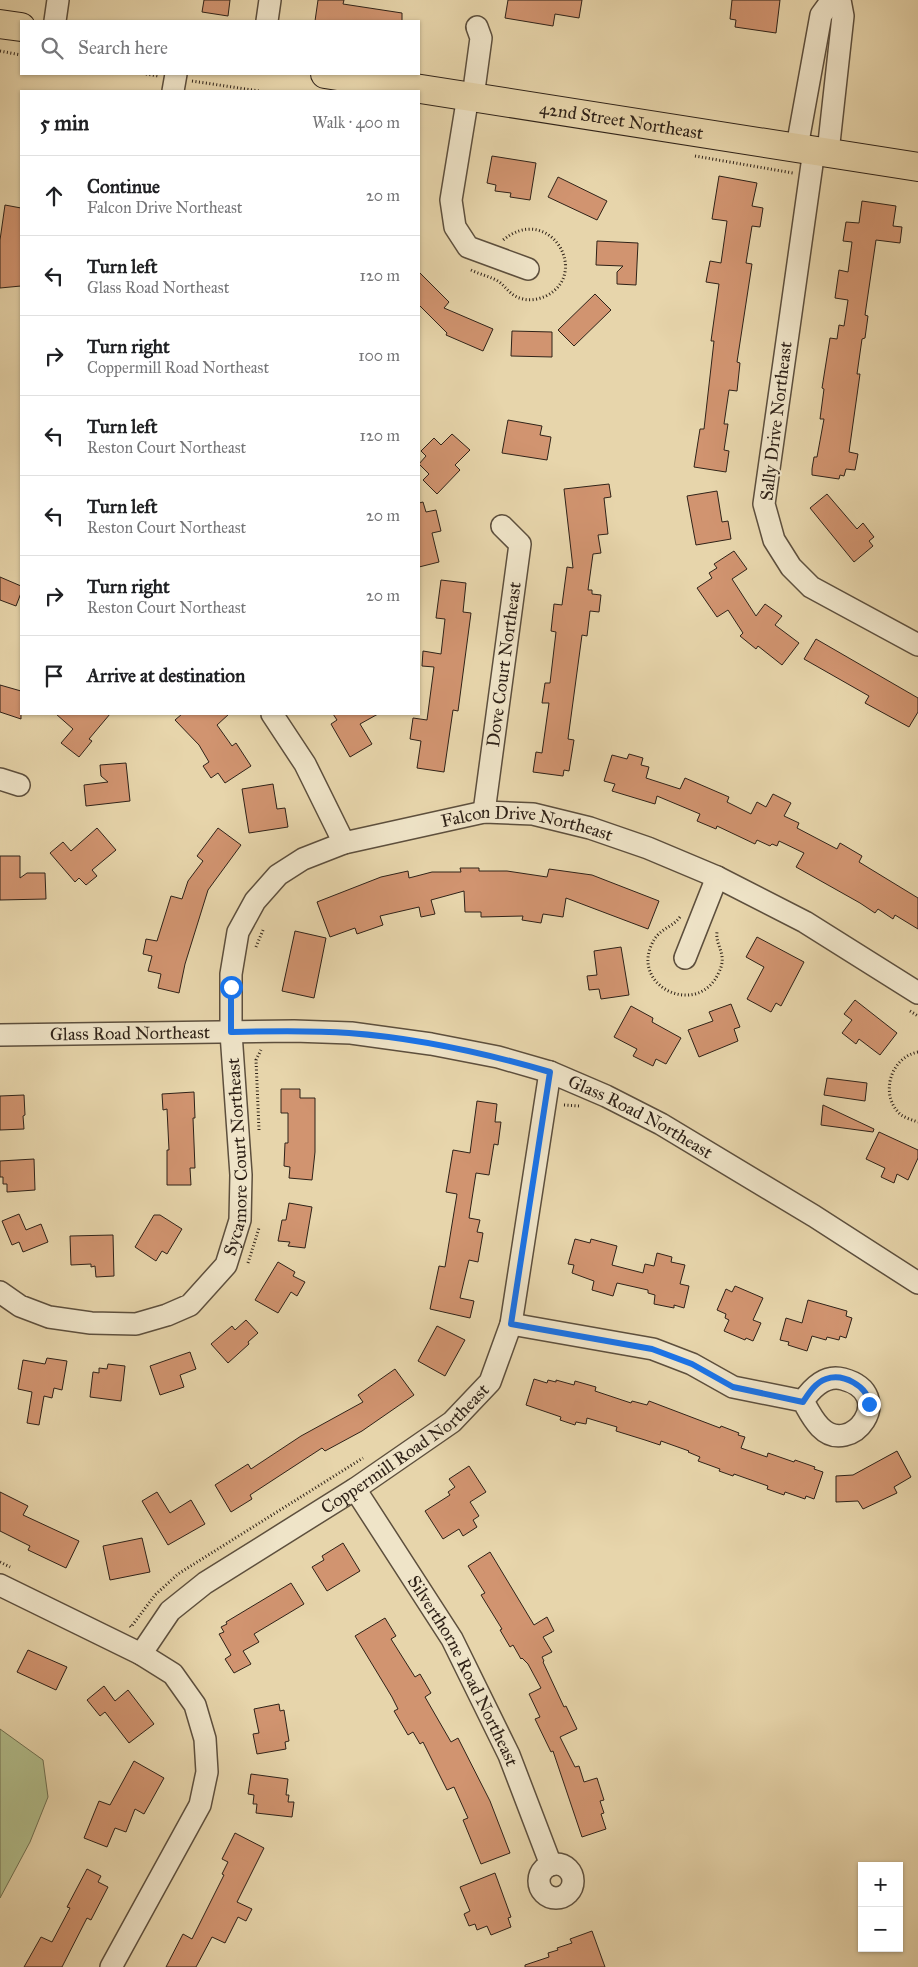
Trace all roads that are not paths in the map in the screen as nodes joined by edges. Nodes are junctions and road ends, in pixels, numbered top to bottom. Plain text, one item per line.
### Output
1 (58, 0) edge
2 (270, 0) edge
3 (832, 0) edge
4 (840, 0) edge
5 (55, 20) edge
6 (267, 20) edge
7 (0, 24) edge
8 (20, 27) edge
9 (476, 27) dead end
10 (332, 75) edge
11 (470, 96) junction
12 (813, 150) junction
13 (918, 167) edge
14 (528, 269) dead end
15 (502, 526) dead end
16 (918, 645) edge
17 (273, 715) edge
18 (484, 812) junction
19 (344, 843) junction
20 (717, 877) junction
21 (685, 958) dead end
22 (918, 993) edge
23 (231, 1032) junction
24 (0, 1035) edge
25 (550, 1072) junction
26 (918, 1283) edge
27 (0, 1292) edge
28 (511, 1324) junction
29 (803, 1402) dead end
30 (355, 1489) junction
31 (0, 1585) edge
32 (141, 1654) junction
33 (551, 1865) dead end
34 (111, 1967) edge

1 - 5 street
2 - 6 street
3 - 12 street
4 - 12 street
7 - 8 main road
9 - 11 street
10 - 11 main road, 42nd Street Northeast
11 - 12 main road, 42nd Street Northeast
11 - 14 street
12 - 13 main road, 42nd Street Northeast
12 - 16 street, Sally Drive Northeast
15 - 18 street, Dove Court Northeast
17 - 19 street
18 - 19 street, Falcon Drive Northeast
18 - 20 street, Falcon Drive Northeast
19 - 23 street, Falcon Drive Northeast
20 - 21 street
20 - 22 street, Falcon Drive Northeast
23 - 24 street, Glass Road Northeast
23 - 25 street, Glass Road Northeast
23 - 27 street, Sycamore Court Northeast
25 - 26 street, Glass Road Northeast
25 - 28 street, Coppermill Road Northeast
28 - 29 street
28 - 30 street, Coppermill Road Northeast
30 - 32 street, Coppermill Road Northeast
30 - 33 street, Silverthorne Road Northeast
31 - 32 street
32 - 34 street

